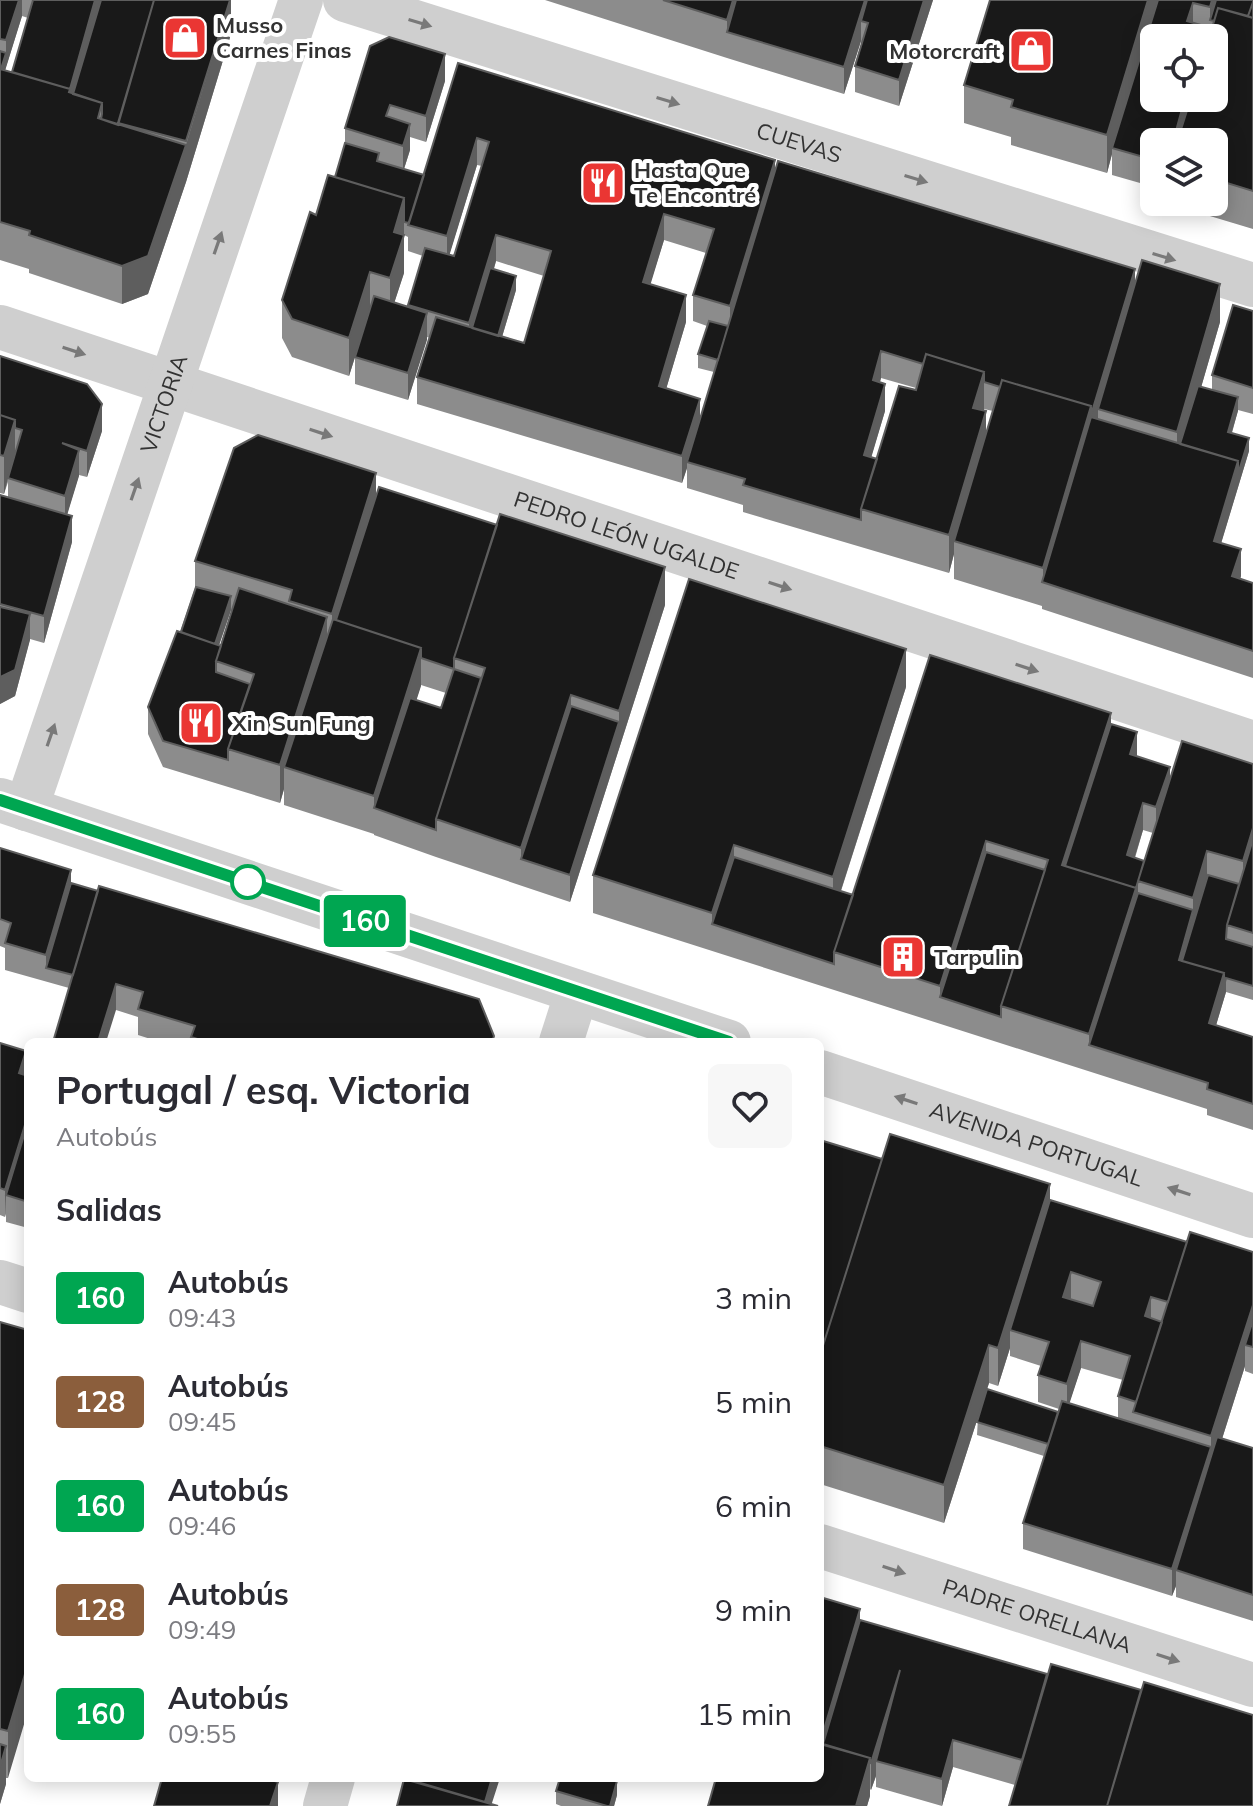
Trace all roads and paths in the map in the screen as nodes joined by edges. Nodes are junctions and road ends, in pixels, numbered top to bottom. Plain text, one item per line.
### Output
1 (301, 0) edge
2 (345, 0) edge
3 (1253, 285) edge
4 (0, 327) edge
5 (170, 383) junction
6 (1253, 743) edge
7 (13, 804) edge
8 (577, 992) junction
9 (562, 1038) edge
10 (717, 1038) edge
11 (824, 1073) edge
12 (1253, 1216) edge
13 (0, 1282) edge
14 (24, 1290) edge
15 (824, 1547) edge
16 (1253, 1685) edge
17 (332, 1782) edge
18 (325, 1806) edge

5 -> 1 street, VICTORIA
2 -> 3 street, CUEVAS
4 -> 5 street, PEDRO LEÓN UGALDE
5 -> 6 street, PEDRO LEÓN UGALDE
7 -> 5 street, VICTORIA
7 - 8 street
8 - 9 street
8 - 10 street
12 -> 11 street, AVENIDA PORTUGAL
13 - 14 street
15 -> 16 street, PADRE ORELLANA
17 - 18 street

